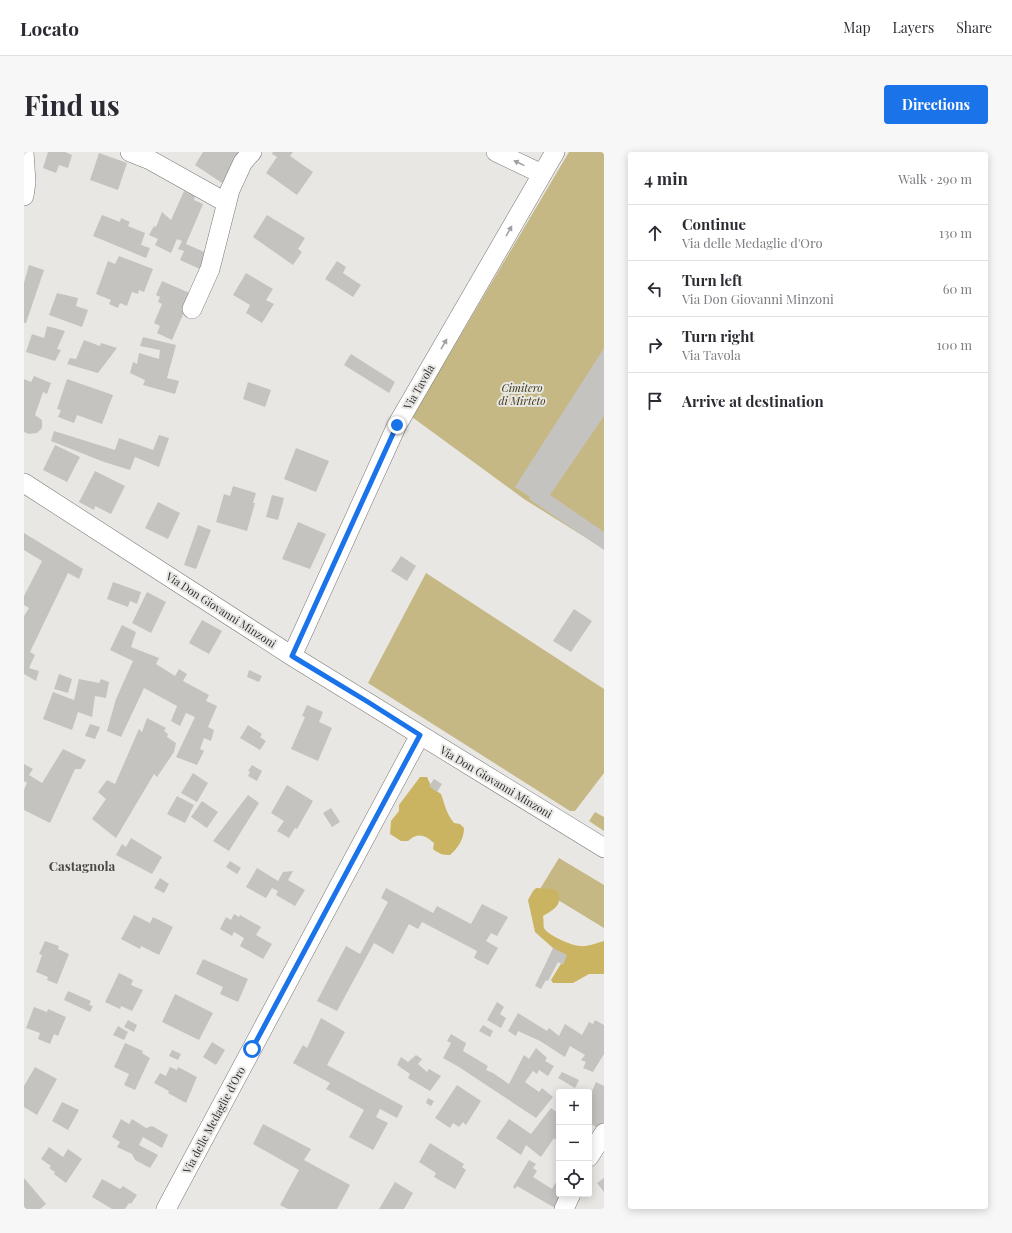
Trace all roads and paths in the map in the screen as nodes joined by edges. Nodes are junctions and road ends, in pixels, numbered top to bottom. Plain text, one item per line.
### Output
1 (24, 152) edge
2 (130, 152) edge
3 (252, 152) edge
4 (496, 152) edge
5 (555, 152) edge
6 (542, 174) junction
7 (24, 196) edge
8 (227, 203) junction
9 (192, 309) dead end
10 (24, 483) edge
11 (292, 656) junction
12 (420, 735) junction
13 (604, 848) edge
14 (604, 1133) edge
15 (592, 1152) edge
16 (570, 1197) edge
17 (166, 1209) edge
18 (564, 1209) edge

1 - 7 street
2 - 8 street
3 - 8 street
6 -> 4 street
5 - 6 street, Via Tavola
11 -> 6 street, Via Tavola
8 - 9 street
10 - 11 street, Via Don Giovanni Minzoni
11 - 12 street, Via Don Giovanni Minzoni
12 - 13 street, Via Don Giovanni Minzoni
12 - 17 street, Via delle Medaglie d'Oro
14 - 15 street
16 - 18 street

